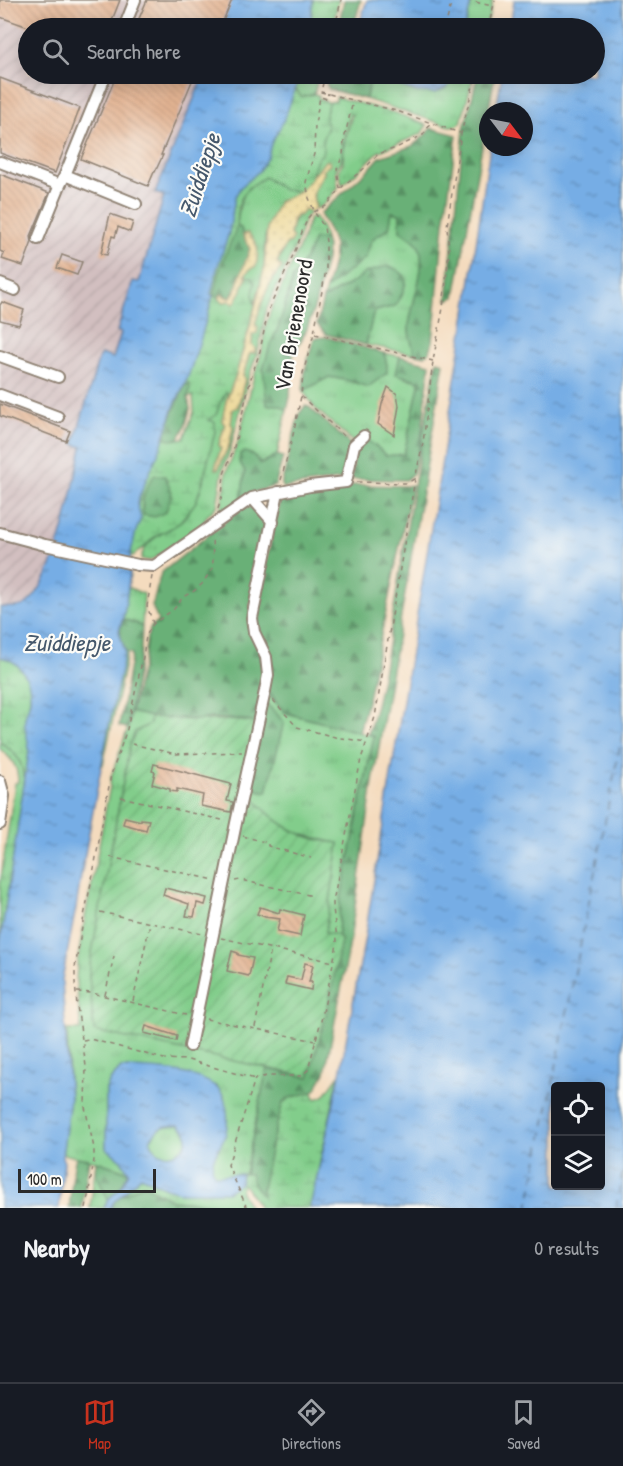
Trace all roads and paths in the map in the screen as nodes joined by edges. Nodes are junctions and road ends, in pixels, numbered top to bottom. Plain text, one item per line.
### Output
1 (135, 0) edge
2 (341, 0) edge
3 (452, 0) edge
4 (467, 0) edge
5 (495, 0) edge
6 (494, 6) junction
7 (128, 18) edge
8 (337, 18) edge
9 (448, 18) edge
10 (491, 18) edge
11 (102, 84) edge
12 (323, 84) edge
13 (474, 84) edge
14 (328, 93) junction
15 (353, 100) junction
16 (430, 123) junction
17 (461, 134) junction
18 (0, 162) edge
19 (63, 180) junction
20 (340, 189) junction
21 (136, 204) dead end
22 (315, 213) junction
23 (38, 239) dead end
24 (0, 284) edge
25 (15, 290) dead end
26 (314, 333) junction
27 (0, 356) edge
28 (433, 362) junction
29 (58, 376) dead end
30 (0, 395) edge
31 (301, 396) junction
32 (58, 417) dead end
33 (364, 436) dead end
34 (354, 445) junction
35 (415, 479) junction
36 (346, 482) junction
37 (278, 492) junction
38 (252, 498) junction
39 (216, 512) dead end
40 (273, 522) junction
41 (209, 528) junction
42 (0, 533) edge
43 (154, 566) junction
44 (153, 624) junction
45 (265, 691) junction
46 (367, 742) junction
47 (132, 744) dead end
48 (252, 752) junction
49 (0, 781) edge
50 (121, 797) dead end
51 (0, 824) edge
52 (235, 828) junction
53 (110, 857) dead end
54 (311, 858) dead end
55 (225, 882) junction
56 (313, 896) dead end
57 (150, 923) dead end
58 (271, 948) dead end
59 (114, 956) dead end
60 (105, 996) dead end
61 (132, 1003) dead end
62 (255, 1028) dead end
63 (83, 1040) junction
64 (190, 1046) dead end
65 (255, 1079) junction
66 (86, 1208) edge
67 (247, 1208) edge

1 - 7 street
2 - 8 path
3 - 9 path
4 - 6 path
5 - 6 path
6 - 10 path
11 - 19 street
12 - 14 path
13 - 17 path
14 - 15 path
14 - 22 path, Van Brienenoord
15 - 16 path
15 - 20 path
16 - 17 path
16 - 20 path
17 - 28 path
18 - 19 street
19 - 21 street
19 - 23 street
20 - 22 path
22 - 26 path, Van Brienenoord
22 - 39 path
24 - 25 street
26 - 28 path
26 - 31 path, Van Brienenoord
27 - 29 street
28 - 35 path
30 - 32 street
31 - 34 path
31 - 37 path, Van Brienenoord
33 - 34 street
34 - 36 street
35 - 36 path
35 - 46 path
36 - 37 street
37 - 38 street
37 - 40 street
38 - 40 street
38 - 41 street
40 - 45 street
41 - 43 street
41 - 44 path
42 - 43 street
43 - 44 path
44 - 63 path
45 - 46 path
45 - 48 street
46 - 65 path
47 - 48 path
48 - 52 street
49 - 51 street
50 - 52 path
52 - 54 path
52 - 55 street
53 - 55 path
55 - 56 path
55 - 64 street
57 - 61 path
58 - 62 path
59 - 60 path
63 - 65 path
63 - 66 path
65 - 67 path

